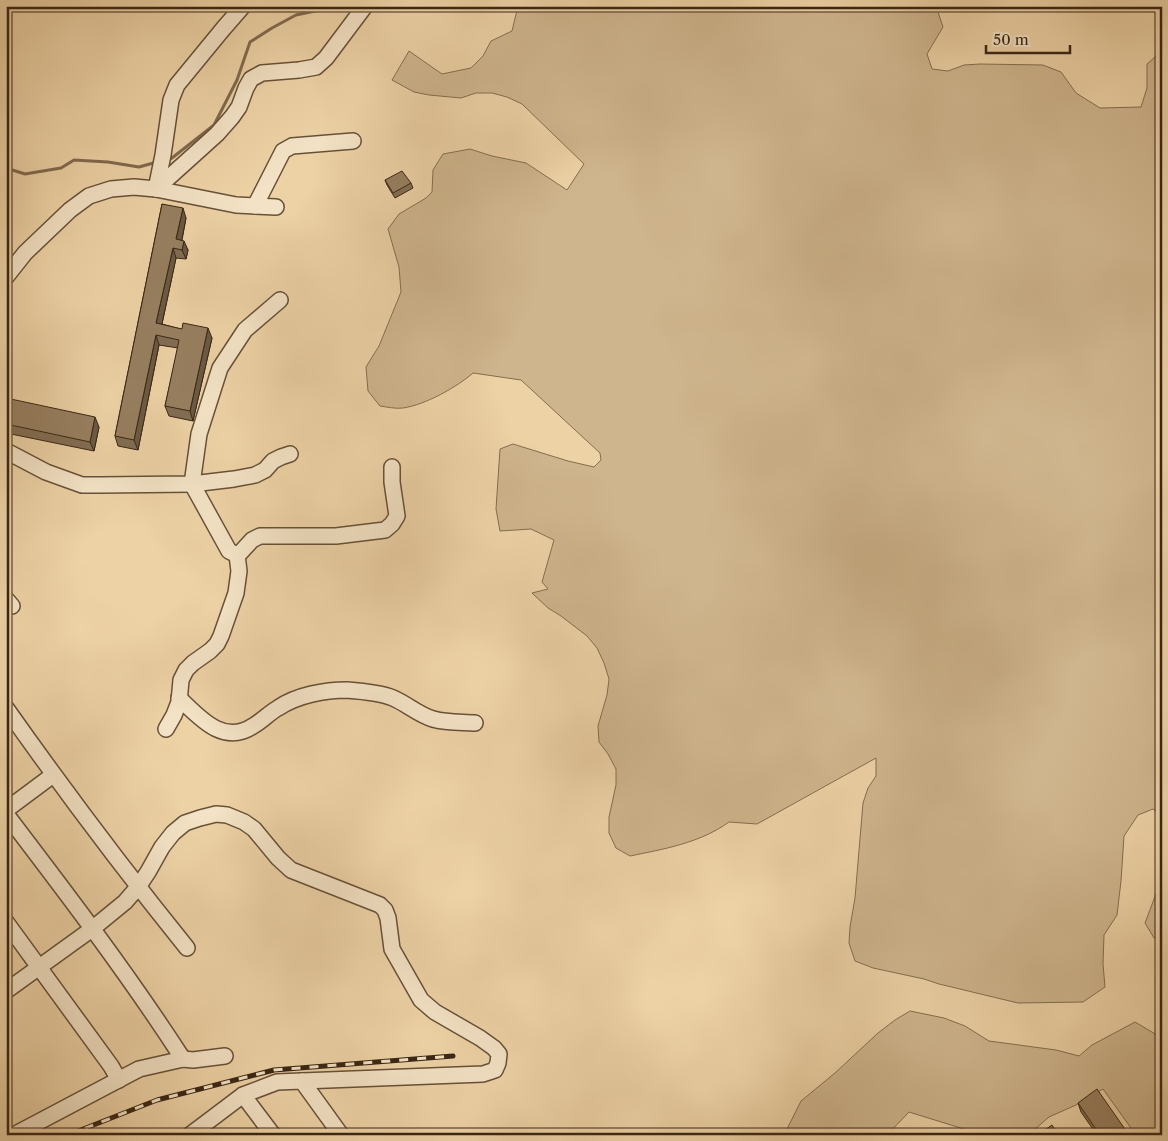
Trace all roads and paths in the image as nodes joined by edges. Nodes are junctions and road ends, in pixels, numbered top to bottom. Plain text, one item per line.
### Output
1 (244, 6) edge
2 (365, 6) edge
3 (353, 141) dead end
4 (156, 189) junction
5 (255, 206) junction
6 (276, 207) dead end
7 (6, 278) edge
8 (280, 300) dead end
9 (6, 451) edge
10 (290, 454) dead end
11 (392, 467) dead end
12 (192, 484) junction
13 (237, 555) junction
14 (179, 698) junction
15 (6, 708) edge
16 (475, 723) dead end
17 (166, 729) dead end
18 (54, 775) junction
19 (6, 810) edge
20 (6, 814) edge
21 (138, 887) junction
22 (6, 922) edge
23 (92, 929) junction
24 (187, 948) dead end
25 (38, 967) junction
26 (6, 991) edge
27 (225, 1056) dead end
28 (183, 1059) junction
29 (119, 1080) junction
30 (302, 1080) junction
31 (243, 1095) junction
32 (14, 1135) edge
33 (190, 1135) edge
34 (273, 1135) edge
35 (341, 1135) edge

1 - 4 street
2 - 4 street
3 - 5 street
4 - 5 street
4 - 7 street
5 - 6 street
8 - 12 street
9 - 12 street
10 - 12 street
11 - 13 street
12 - 13 street
13 - 14 street
14 - 16 street
14 - 17 street
15 - 18 street
18 - 19 street
18 - 21 street
20 - 23 street
21 - 23 street
21 - 24 street
21 - 30 street
22 - 25 street
23 - 25 street
23 - 28 street
25 - 26 street
25 - 29 street
27 - 28 street
28 - 29 street
29 - 32 street
30 - 31 street
30 - 35 street
31 - 33 street
31 - 34 street

